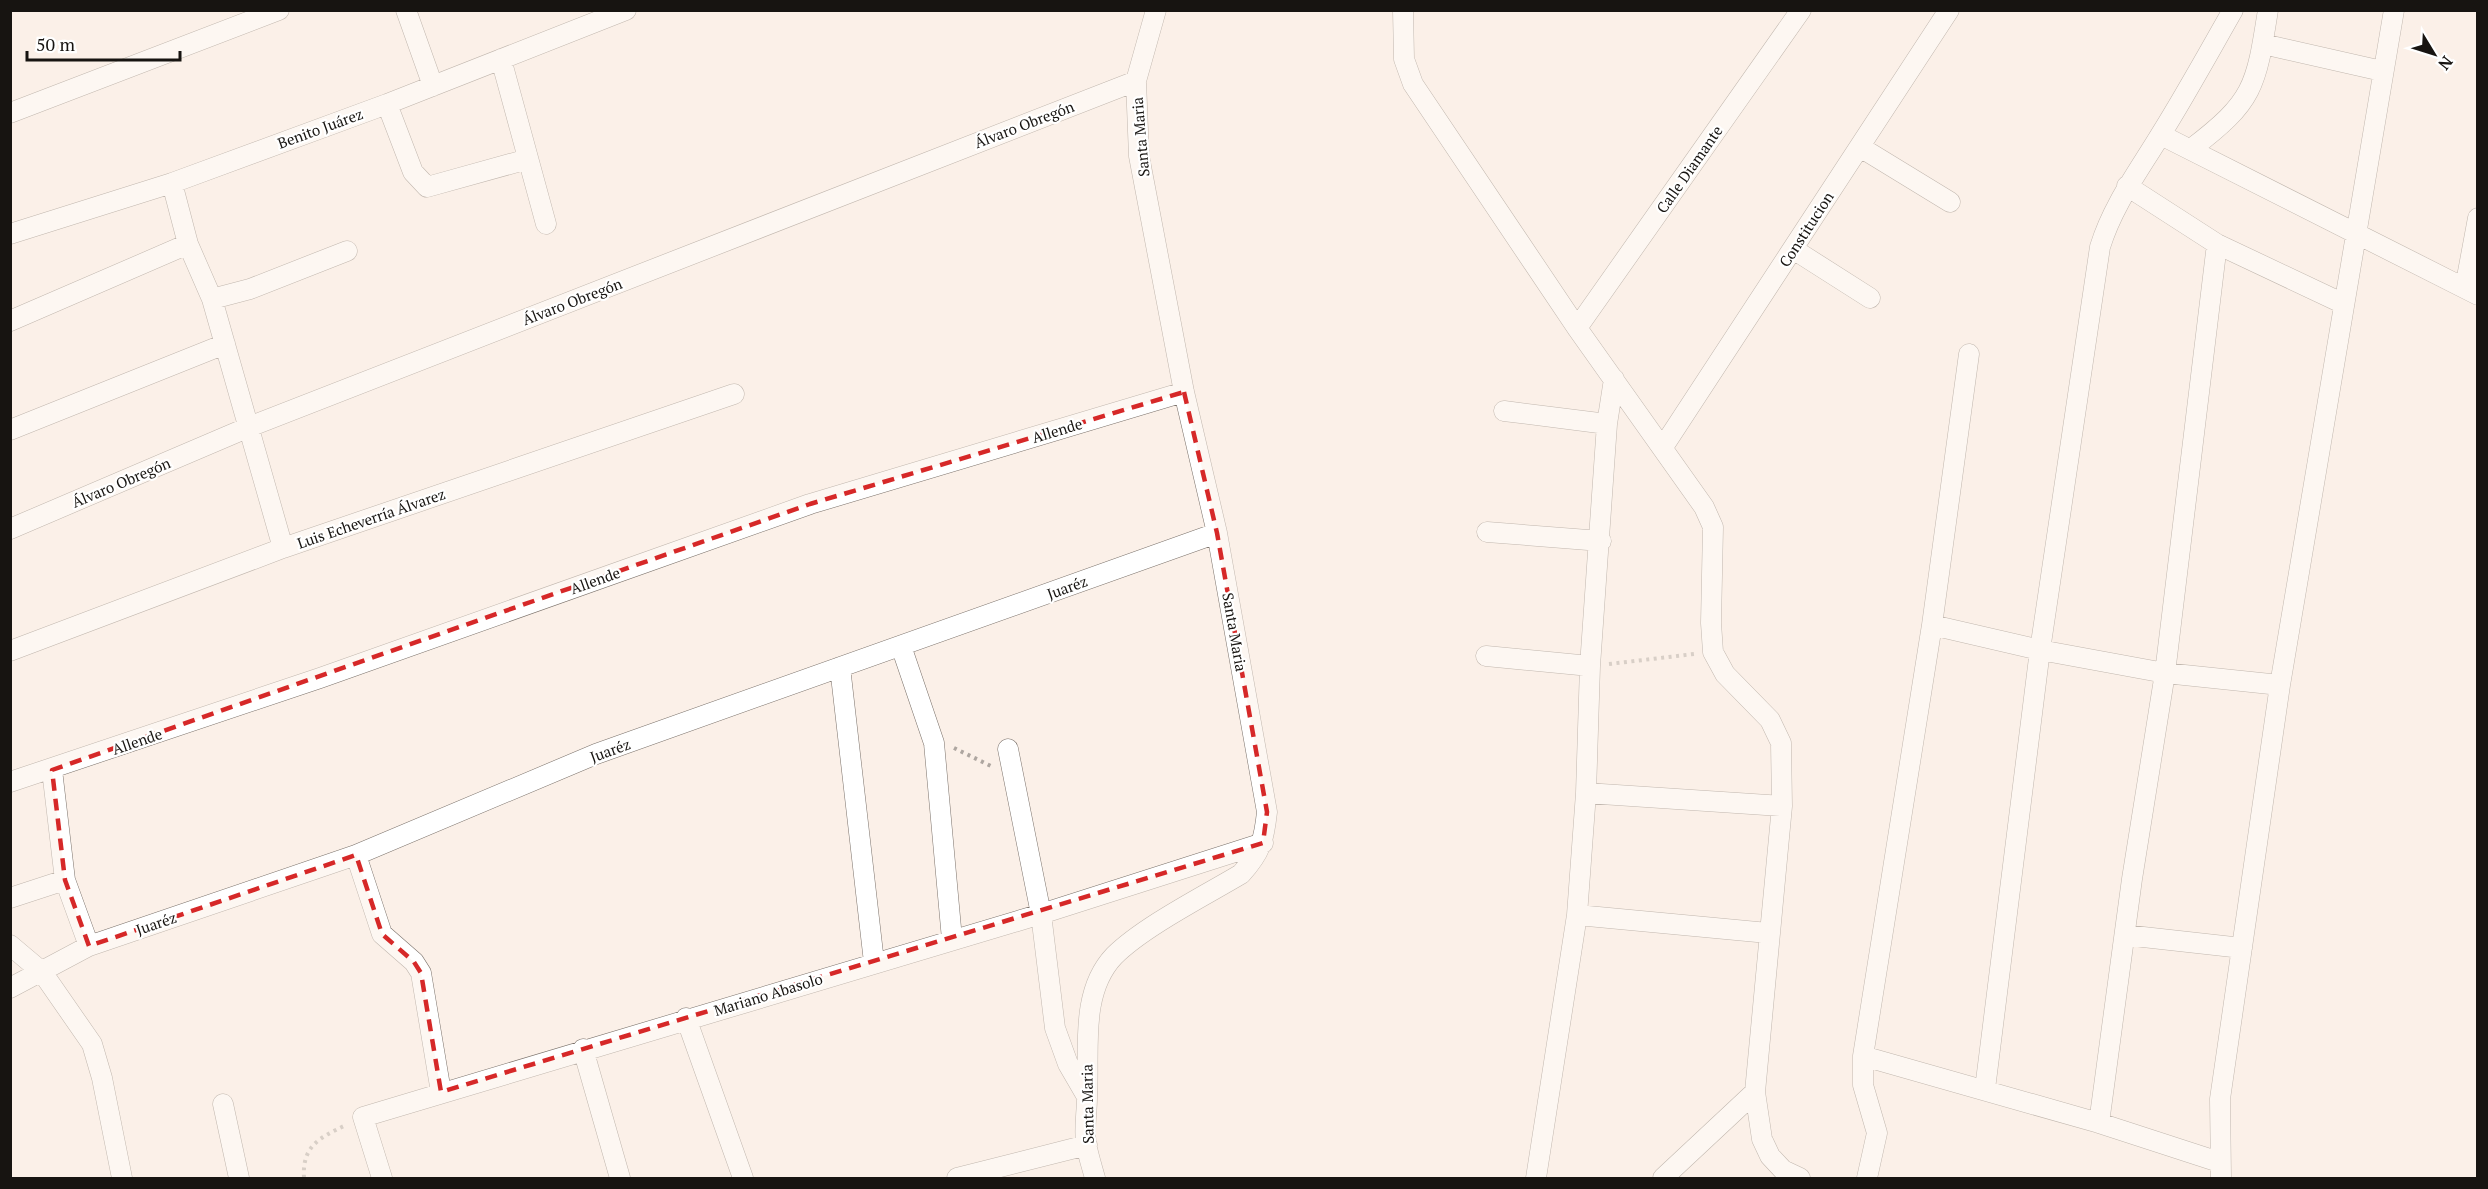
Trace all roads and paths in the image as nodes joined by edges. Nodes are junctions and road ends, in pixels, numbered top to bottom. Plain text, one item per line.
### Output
1 (279, 10) edge
2 (406, 10) edge
3 (626, 10) edge
4 (1156, 10) edge
5 (1403, 10) edge
6 (1801, 10) edge
7 (1949, 10) edge
8 (2233, 10) edge
9 (2268, 10) edge
10 (2394, 10) edge
11 (2263, 44) junction
12 (501, 59) junction
13 (2382, 70) junction
14 (1136, 81) junction
15 (433, 86) junction
16 (387, 104) junction
17 (10, 113) edge
18 (2161, 135) junction
19 (1860, 147) junction
20 (2191, 149) junction
21 (528, 159) junction
22 (171, 183) junction
23 (2127, 186) junction
24 (1950, 202) dead end
25 (2478, 218) edge
26 (546, 224) dead end
27 (2356, 232) junction
28 (10, 234) edge
29 (188, 244) junction
30 (2217, 244) junction
31 (1793, 249) junction
32 (347, 251) dead end
33 (2471, 292) edge
34 (1870, 298) dead end
35 (212, 299) junction
36 (2344, 303) junction
37 (10, 321) edge
38 (1577, 328) junction
39 (225, 344) junction
40 (1969, 354) dead end
41 (1614, 379) junction
42 (1184, 392) junction
43 (734, 394) dead end
44 (1504, 411) dead end
45 (1607, 424) junction
46 (249, 427) junction
47 (10, 430) edge
48 (1663, 447) junction
49 (10, 529) edge
50 (1487, 532) dead end
51 (1217, 533) junction
52 (1600, 541) junction
53 (283, 548) junction
54 (1932, 625) junction
55 (901, 646) junction
56 (2040, 650) junction
57 (10, 651) edge
58 (1713, 652) junction
59 (1485, 656) dead end
60 (1590, 666) junction
61 (840, 667) junction
62 (2166, 673) junction
63 (2280, 686) junction
64 (934, 743) junction
65 (1008, 749) dead end
66 (52, 770) junction
67 (1012, 777) junction
68 (10, 782) edge
69 (1586, 793) junction
70 (1782, 806) junction
71 (1263, 843) junction
72 (356, 855) junction
73 (65, 880) junction
74 (10, 898) edge
75 (1041, 914) junction
76 (1577, 915) junction
77 (1768, 933) junction
78 (2125, 935) junction
79 (952, 939) junction
80 (10, 945) edge
81 (89, 945) junction
82 (2242, 948) junction
83 (874, 962) junction
84 (42, 972) junction
85 (10, 988) edge
86 (686, 1018) junction
87 (583, 1049) junction
88 (1863, 1056) junction
89 (1984, 1089) junction
90 (441, 1092) junction
91 (1755, 1092) junction
92 (1088, 1098) junction
93 (223, 1104) dead end
94 (363, 1117) junction
95 (2099, 1124) junction
96 (1087, 1145) junction
97 (2220, 1171) edge
98 (1003, 1172) edge
99 (122, 1179) edge
100 (239, 1179) edge
101 (304, 1179) edge
102 (382, 1179) edge
103 (620, 1179) edge
104 (743, 1179) edge
105 (957, 1179) edge
106 (1095, 1179) edge
107 (1536, 1179) edge
108 (1663, 1179) edge
109 (1800, 1179) edge
110 (1867, 1179) edge

1 - 17 street
2 - 15 street
3 - 12 street, Benito Juárez
4 - 14 street, Santa Maria
5 - 38 street
6 - 38 street, Calle Diamante
7 - 19 street, Constitucion
8 - 18 street
9 - 11 street
10 - 13 street
11 - 13 street
11 - 20 street
12 - 15 street, Benito Juárez
12 - 21 street
13 - 27 street
14 - 42 street, Santa Maria
14 - 46 street, Álvaro Obregón
15 - 16 street, Benito Juárez
16 - 21 street
16 - 22 street, Benito Juárez
18 - 20 street
18 - 23 street
19 - 24 street
19 - 31 street, Constitucion
20 - 27 street
21 - 26 street
22 - 28 street, Benito Juárez
22 - 29 street
23 - 30 street
23 - 56 street
25 - 33 street
27 - 33 street
27 - 36 street
29 - 35 street
29 - 37 street
30 - 36 street
30 - 62 street
31 - 34 street
31 - 48 street, Constitucion
32 - 35 street
35 - 39 street
36 - 63 street
38 - 41 street
39 - 46 street
39 - 47 street
40 - 54 street
41 - 45 street
41 - 48 street
42 - 51 street, Santa Maria
42 - 66 street, Allende
43 - 53 street, Luis Echeverría Álvarez
44 - 45 street
45 - 52 street
46 - 49 street, Álvaro Obregón
46 - 53 street
48 - 58 street
50 - 52 street
51 - 55 street, Juaréz
51 - 71 street, Santa Maria
52 - 60 street
53 - 57 street, Luis Echeverría Álvarez
54 - 56 street
54 - 88 street
55 - 61 street, Juaréz
55 - 64 street
56 - 62 street
56 - 89 street
58 - 60 path
58 - 70 street
59 - 60 street
60 - 69 street
61 - 72 street, Juaréz
61 - 83 street
62 - 63 street
62 - 78 street
63 - 82 street
64 - 67 path
64 - 79 street
65 - 67 street
66 - 68 street, Allende
66 - 73 street
67 - 75 street
69 - 70 street
69 - 76 street
70 - 77 street
71 - 75 street, Mariano Abasolo
71 - 92 street, Santa Maria
72 - 81 street, Juaréz
72 - 90 street
73 - 74 street
73 - 81 street
75 - 79 street, Mariano Abasolo
75 - 92 street
76 - 77 street
76 - 107 street
77 - 91 street
78 - 82 street
78 - 95 street
79 - 83 street, Mariano Abasolo
80 - 84 street
81 - 84 street, Juaréz
82 - 97 street
83 - 86 street, Mariano Abasolo
84 - 85 street, Juaréz
84 - 99 street
86 - 87 street, Mariano Abasolo
86 - 104 street
87 - 90 street, Mariano Abasolo
87 - 103 street
88 - 89 street
88 - 110 street
89 - 95 street
90 - 94 street, Mariano Abasolo
91 - 108 street
91 - 109 street
92 - 96 street, Santa Maria
93 - 100 street
94 - 101 path
94 - 102 street
95 - 97 street
96 - 98 street
96 - 106 street, Santa Maria
98 - 105 street

